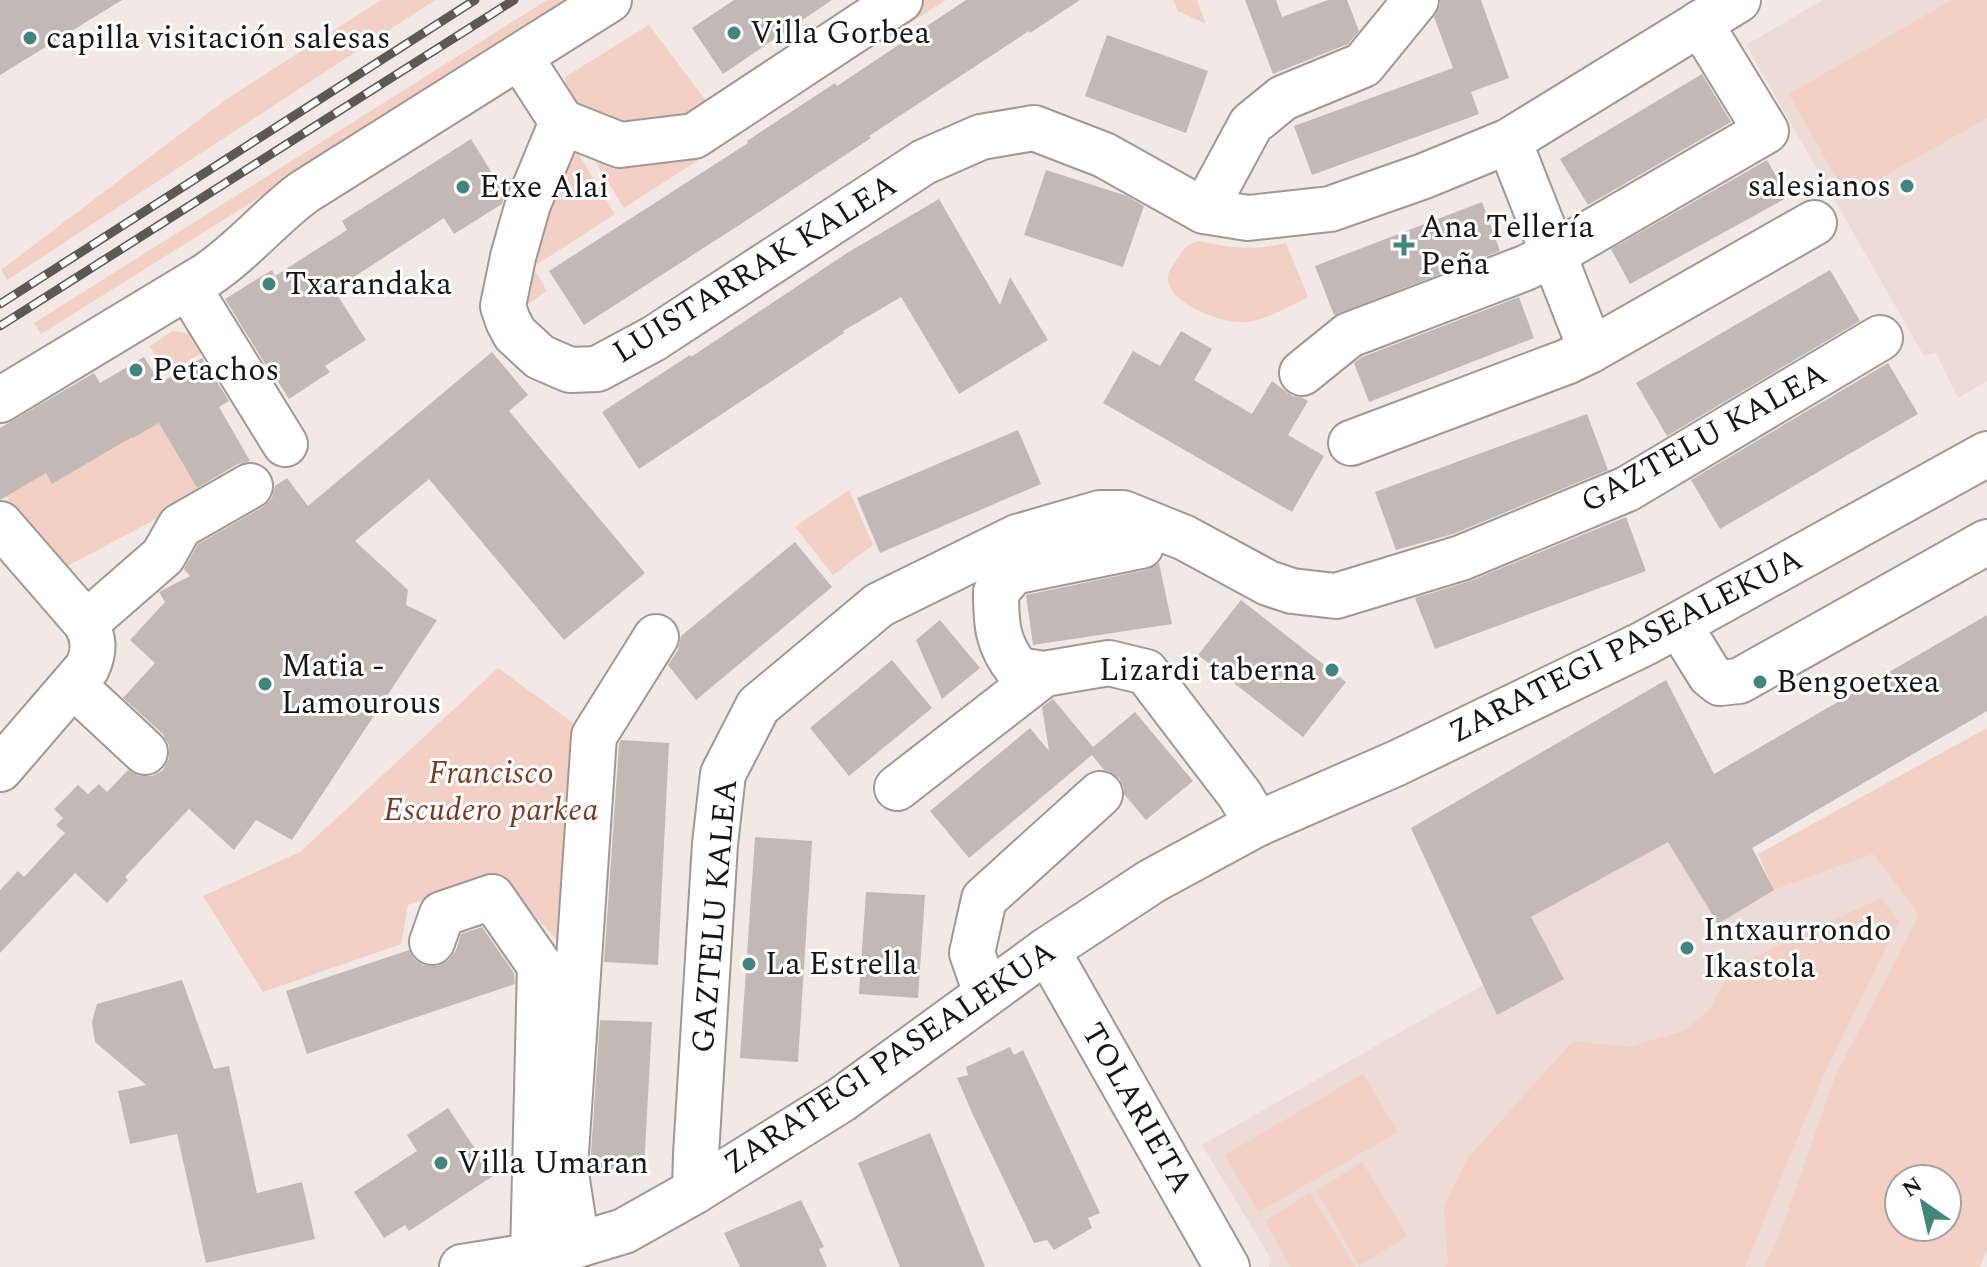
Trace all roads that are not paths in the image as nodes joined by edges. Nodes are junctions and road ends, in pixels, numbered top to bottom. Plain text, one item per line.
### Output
1 (609, 0) edge
2 (900, 0) edge
3 (1738, 0) edge
4 (1397, 7) edge
5 (1700, 23) junction
6 (520, 57) junction
7 (562, 122) junction
8 (1509, 141) junction
9 (1204, 211) junction
10 (1814, 223) dead end
11 (1552, 255) junction
12 (188, 287) junction
13 (1880, 338) dead end
14 (1591, 350) junction
15 (1302, 373) dead end
16 (0, 400) edge
17 (1351, 443) dead end
18 (285, 444) dead end
19 (1987, 454) edge
20 (250, 486) dead end
21 (0, 524) edge
22 (1987, 542) edge
23 (1141, 546) dead end
24 (86, 623) junction
25 (1679, 625) junction
26 (656, 637) dead end
27 (1044, 674) junction
28 (73, 685) junction
29 (145, 752) dead end
30 (0, 769) edge
31 (897, 788) dead end
32 (1100, 794) dead end
33 (1257, 824) junction
34 (432, 942) dead end
35 (1047, 950) junction
36 (986, 993) junction
37 (695, 1191) junction
38 (560, 1255) edge
39 (462, 1267) edge
40 (1227, 1267) edge

1 - 6 street
2 - 7 street
3 - 5 street, LUISTARRAK KALEA
4 - 9 street
5 - 8 street, LUISTARRAK KALEA
5 - 11 street
6 - 7 street
6 - 12 street
7 - 9 street, LUISTARRAK KALEA
8 - 9 street, LUISTARRAK KALEA
8 - 11 street
10 - 14 street
11 - 14 street
11 - 15 street
12 - 16 street
12 - 18 street
13 - 37 street, GAZTELU KALEA
14 - 17 street
19 - 25 street, ZARATEGI PASEALEKUA
20 - 24 street
21 - 24 street
22 - 25 street
23 - 27 street
24 - 28 street
25 - 33 street, ZARATEGI PASEALEKUA
26 - 38 street
27 - 31 street
27 - 33 street
28 - 29 street
28 - 30 street
32 - 36 street
33 - 35 street, ZARATEGI PASEALEKUA
34 - 38 street
35 - 36 street, ZARATEGI PASEALEKUA
35 - 40 street, TOLARIETA
36 - 37 street, ZARATEGI PASEALEKUA
37 - 38 street, ZARATEGI PASEALEKUA
38 - 39 street, ZARATEGI PASEALEKUA

